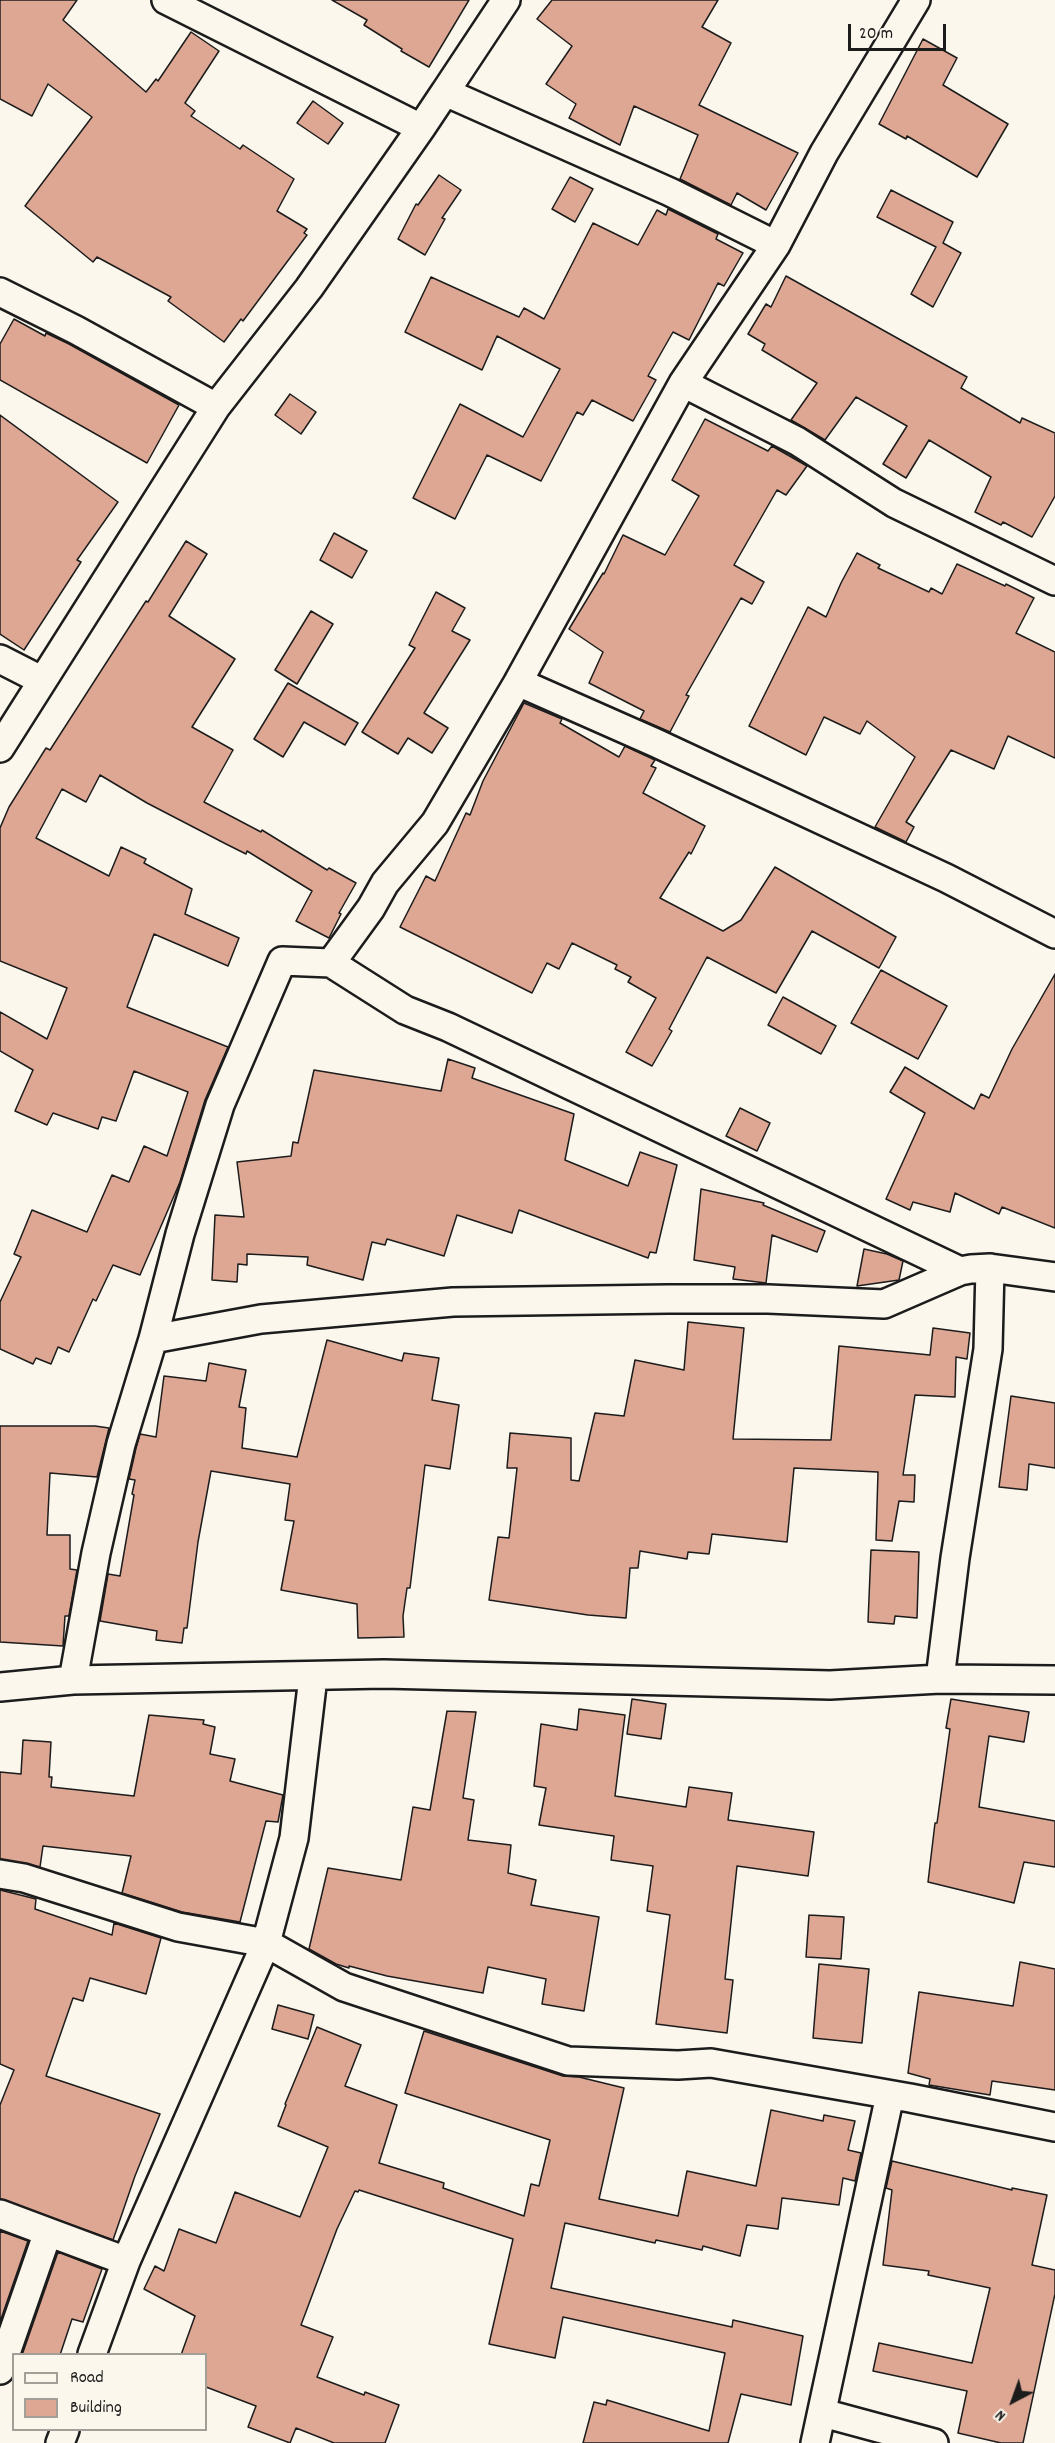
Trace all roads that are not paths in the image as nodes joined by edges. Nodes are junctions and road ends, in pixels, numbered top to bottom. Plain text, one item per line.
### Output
1 (166, 0) edge
2 (506, 0) edge
3 (916, 0) edge
4 (445, 92) junction
5 (421, 128) junction
6 (776, 245) junction
7 (0, 292) edge
8 (683, 383) junction
9 (216, 407) junction
10 (1055, 581) edge
11 (0, 659) edge
12 (41, 680) junction
13 (518, 682) junction
14 (0, 748) edge
15 (1055, 934) edge
16 (331, 963) junction
17 (990, 1268) junction
18 (960, 1271) junction
19 (1055, 1277) edge
20 (153, 1339) junction
21 (313, 1677) junction
22 (940, 1679) junction
23 (74, 1680) junction
24 (1055, 1680) edge
25 (0, 1687) edge
26 (0, 1874) edge
27 (266, 1943) junction
28 (890, 2095) junction
29 (1055, 2127) edge
30 (0, 2214) edge
31 (48, 2232) junction
32 (126, 2261) junction
33 (93, 2353) edge
34 (0, 2370) edge
35 (823, 2413) junction
36 (815, 2443) edge
37 (934, 2443) edge

1 - 5 street
2 - 4 street
3 - 6 street
4 - 5 street
4 - 6 street
5 - 9 street
6 - 8 street
7 - 9 street
8 - 10 street
8 - 13 street
9 - 12 street
11 - 12 street
12 - 14 street
13 - 15 street
13 - 16 street
16 - 18 street
16 - 20 street
17 - 18 street
17 - 19 street
17 - 22 street
18 - 20 street
20 - 23 street
21 - 22 street
21 - 23 street
21 - 27 street
22 - 24 street
23 - 25 street
26 - 27 street
27 - 28 street
27 - 32 street
28 - 29 street
28 - 35 street
30 - 31 street
31 - 32 street
31 - 34 street
32 - 33 street
35 - 36 street
35 - 37 street

